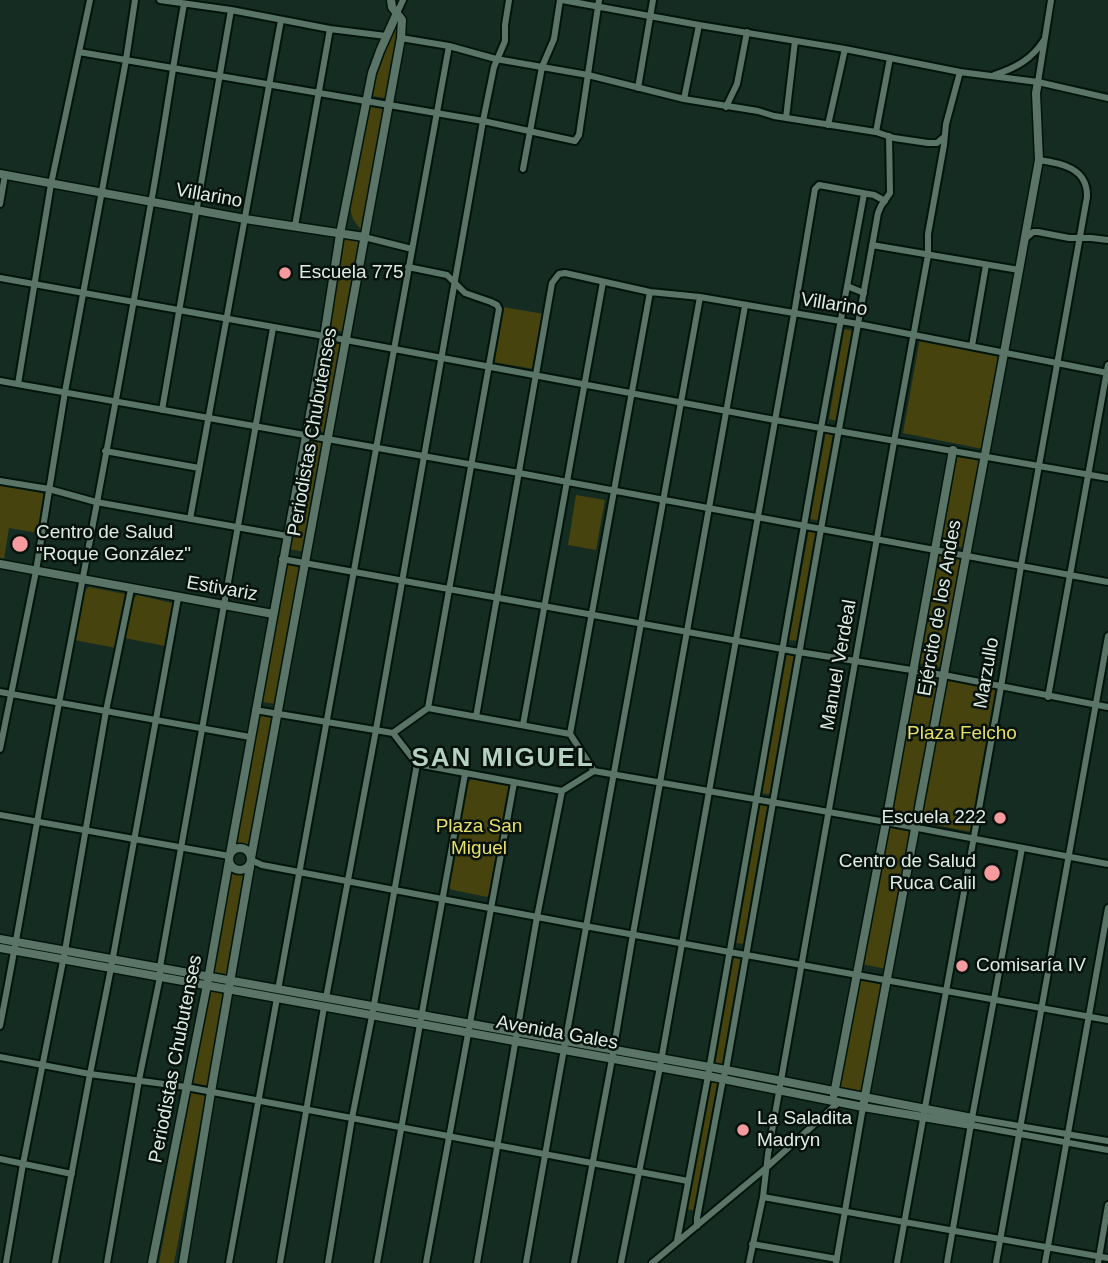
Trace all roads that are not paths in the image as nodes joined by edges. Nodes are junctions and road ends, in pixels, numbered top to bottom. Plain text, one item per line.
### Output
1 (90, 0) edge
2 (135, 0) edge
3 (160, 0) edge
4 (391, 0) edge
5 (403, 0) edge
6 (509, 0) edge
7 (561, 0) edge
8 (653, 0) edge
9 (1051, 0) edge
10 (598, 3) edge
11 (184, 4) junction
12 (231, 10) junction
13 (397, 13) junction
14 (650, 16) junction
15 (281, 20) junction
16 (699, 25) junction
17 (330, 29) junction
18 (747, 32) junction
19 (1046, 35) junction
20 (386, 36) junction
21 (401, 38) junction
22 (795, 41) junction
23 (449, 47) junction
24 (845, 49) junction
25 (79, 52) junction
26 (890, 58) junction
27 (496, 59) junction
28 (127, 60) junction
29 (542, 67) junction
30 (173, 68) junction
31 (960, 72) junction
32 (588, 75) junction
33 (220, 76) junction
34 (990, 76) junction
35 (1038, 82) junction
36 (268, 84) junction
37 (638, 88) junction
38 (319, 92) junction
39 (1108, 98) edge
40 (684, 99) junction
41 (366, 101) junction
42 (389, 105) junction
43 (726, 107) junction
44 (437, 113) junction
45 (786, 118) junction
46 (483, 121) junction
47 (828, 125) junction
48 (531, 132) junction
49 (876, 132) junction
50 (889, 136) junction
51 (944, 138) junction
52 (1039, 160) junction
53 (523, 169) dead end
54 (2, 175) edge
55 (51, 184) junction
56 (102, 193) junction
57 (864, 194) junction
58 (885, 201) junction
59 (151, 202) junction
60 (0, 204) edge
61 (197, 210) junction
62 (245, 219) junction
63 (295, 226) junction
64 (340, 234) junction
65 (365, 237) junction
66 (1080, 237) junction
67 (1024, 240) junction
68 (1108, 240) edge
69 (872, 245) junction
70 (412, 249) junction
71 (929, 255) junction
72 (986, 265) junction
73 (408, 267) junction
74 (1019, 270) junction
75 (0, 278) edge
76 (454, 281) junction
77 (603, 282) junction
78 (35, 285) junction
79 (847, 286) junction
80 (650, 292) junction
81 (864, 293) junction
82 (83, 294) junction
83 (700, 297) junction
84 (133, 303) junction
85 (745, 306) junction
86 (179, 311) junction
87 (794, 314) junction
88 (226, 320) junction
89 (841, 321) junction
90 (858, 324) junction
91 (273, 328) junction
92 (913, 335) junction
93 (324, 337) junction
94 (346, 340) junction
95 (972, 346) junction
96 (394, 350) junction
97 (1004, 353) junction
98 (440, 359) junction
99 (1057, 363) junction
100 (1108, 365) edge
101 (488, 368) junction
102 (1107, 373) edge
103 (536, 377) junction
104 (0, 381) edge
105 (18, 384) junction
106 (584, 385) junction
107 (65, 393) junction
108 (631, 394) junction
109 (115, 401) junction
110 (680, 403) junction
111 (162, 410) junction
112 (726, 411) junction
113 (208, 418) junction
114 (775, 420) junction
115 (256, 426) junction
116 (821, 428) junction
117 (838, 431) junction
118 (304, 435) junction
119 (328, 439) junction
120 (894, 442) junction
121 (376, 448) junction
122 (953, 450) junction
123 (105, 452) junction
124 (423, 456) junction
125 (984, 456) junction
126 (471, 465) junction
127 (1039, 466) junction
128 (199, 468) junction
129 (519, 474) junction
130 (1088, 474) junction
131 (1108, 478) edge
132 (0, 481) edge
133 (567, 482) junction
134 (49, 489) junction
135 (614, 491) junction
136 (663, 500) junction
137 (96, 502) junction
138 (709, 508) junction
139 (758, 517) junction
140 (190, 519) junction
141 (804, 526) junction
142 (238, 527) junction
143 (821, 529) junction
144 (286, 536) junction
145 (878, 539) junction
146 (934, 550) junction
147 (965, 555) junction
148 (282, 559) junction
149 (305, 563) junction
150 (0, 564) edge
151 (1021, 566) junction
152 (36, 571) junction
153 (354, 572) junction
154 (1070, 575) junction
155 (83, 580) junction
156 (402, 580) junction
157 (1108, 582) edge
158 (131, 589) junction
159 (449, 589) junction
160 (497, 597) junction
161 (178, 598) junction
162 (225, 606) junction
163 (545, 606) junction
164 (273, 614) junction
165 (591, 614) junction
166 (640, 623) junction
167 (687, 631) junction
168 (1108, 636) edge
169 (736, 640) junction
170 (783, 649) junction
171 (799, 652) junction
172 (856, 661) junction
173 (912, 670) junction
174 (943, 676) junction
175 (1001, 687) junction
176 (0, 692) edge
177 (10, 694) junction
178 (1048, 696) junction
179 (59, 703) junction
180 (1096, 705) junction
181 (1108, 707) edge
182 (428, 708) junction
183 (255, 710) junction
184 (106, 711) junction
185 (278, 714) junction
186 (476, 717) junction
187 (155, 720) junction
188 (327, 722) junction
189 (523, 725) junction
190 (203, 729) junction
191 (376, 730) junction
192 (393, 733) junction
193 (570, 734) junction
194 (250, 737) junction
195 (0, 749) edge
196 (417, 764) junction
197 (594, 771) junction
198 (465, 774) junction
199 (614, 774) junction
200 (514, 783) junction
201 (660, 783) junction
202 (562, 791) junction
203 (709, 791) junction
204 (756, 800) junction
205 (773, 803) junction
206 (829, 813) junction
207 (0, 815) edge
208 (37, 822) junction
209 (886, 822) junction
210 (916, 828) junction
211 (85, 830) junction
212 (134, 839) junction
213 (973, 839) junction
214 (182, 848) junction
215 (1021, 848) junction
216 (1069, 856) junction
217 (230, 857) junction
218 (251, 860) junction
219 (1108, 864) edge
220 (300, 872) junction
221 (348, 880) junction
222 (394, 889) junction
223 (444, 898) junction
224 (491, 907) junction
225 (1108, 908) edge
226 (537, 917) junction
227 (585, 926) junction
228 (633, 934) junction
229 (0, 939) edge
230 (681, 943) junction
231 (16, 946) junction
232 (0, 948) edge
233 (730, 952) junction
234 (64, 955) junction
235 (746, 955) junction
236 (112, 964) junction
237 (802, 965) junction
238 (160, 972) junction
239 (856, 975) junction
240 (886, 980) junction
241 (208, 981) junction
242 (230, 985) junction
243 (946, 991) junction
244 (277, 994) junction
245 (994, 999) junction
246 (325, 1002) junction
247 (374, 1006) junction
248 (1041, 1008) junction
249 (372, 1016) junction
250 (1088, 1017) junction
251 (421, 1020) junction
252 (1108, 1020) edge
253 (0, 1027) edge
254 (470, 1028) junction
255 (517, 1037) junction
256 (565, 1046) junction
257 (613, 1054) junction
258 (0, 1057) edge
259 (661, 1063) junction
260 (43, 1064) junction
261 (709, 1072) junction
262 (90, 1074) junction
263 (724, 1074) junction
264 (139, 1080) junction
265 (780, 1086) junction
266 (186, 1087) junction
267 (211, 1092) junction
268 (864, 1097) junction
269 (835, 1098) junction
270 (258, 1101) junction
271 (863, 1107) junction
272 (306, 1110) junction
273 (924, 1114) junction
274 (352, 1118) junction
275 (972, 1121) junction
276 (1020, 1125) junction
277 (400, 1128) junction
278 (1068, 1133) junction
279 (1019, 1134) junction
280 (449, 1136) junction
281 (1108, 1141) edge
282 (1066, 1142) junction
283 (499, 1146) junction
284 (1108, 1150) edge
285 (545, 1154) junction
286 (0, 1159) edge
287 (592, 1163) junction
288 (23, 1164) junction
289 (766, 1168) junction
290 (639, 1172) junction
291 (72, 1174) junction
292 (688, 1181) junction
293 (762, 1197) junction
294 (1108, 1205) edge
295 (845, 1211) junction
296 (682, 1216) junction
297 (697, 1222) junction
298 (905, 1222) junction
299 (954, 1230) junction
300 (1000, 1239) junction
301 (677, 1241) junction
302 (752, 1244) junction
303 (1048, 1247) junction
304 (1108, 1258) edge
305 (1099, 1260) edge
306 (836, 1261) edge
307 (6, 1263) edge
308 (55, 1263) edge
309 (107, 1263) edge
310 (152, 1263) edge
311 (183, 1263) edge
312 (229, 1263) edge
313 (280, 1263) edge
314 (328, 1263) edge
315 (377, 1263) edge
316 (426, 1263) edge
317 (477, 1263) edge
318 (526, 1263) edge
319 (576, 1263) edge
320 (621, 1263) edge
321 (652, 1263) edge
322 (748, 1263) edge
323 (898, 1263) edge
324 (947, 1263) edge
325 (996, 1263) edge
326 (1045, 1263) edge

1 - 25 street
2 - 28 street
3 - 11 street
4 - 13 street, Periodistas Chubutenses
5 - 13 street, Periodistas Chubutenses
6 - 27 street
7 - 10 street
7 - 29 street
8 - 14 street
9 - 19 street
10 - 14 street
10 - 32 street
11 - 12 street
11 - 30 street
12 - 15 street
12 - 33 street
13 - 20 street, Periodistas Chubutenses
13 - 21 street, Periodistas Chubutenses
14 - 16 street
14 - 37 street
15 - 17 street
15 - 36 street
16 - 18 street
16 - 40 street
17 - 20 street
17 - 38 street
18 - 22 street
18 - 43 street
19 - 34 street
19 - 35 street
20 - 41 street, Periodistas Chubutenses
21 - 23 street
21 - 42 street, Periodistas Chubutenses
22 - 24 street
22 - 45 street
23 - 27 street
23 - 44 street
24 - 26 street
24 - 47 street
25 - 28 street
25 - 55 street
26 - 31 street
26 - 49 street
27 - 29 street
27 - 46 street
28 - 30 street
28 - 56 street
29 - 32 street
29 - 48 street
30 - 33 street
30 - 59 street
31 - 34 street
31 - 51 street, Manuel Verdeal
32 - 37 street
32 - 48 street
33 - 36 street
33 - 61 street
34 - 35 street
35 - 39 street
35 - 52 street, Ejército de los Andes
36 - 38 street
36 - 62 street
37 - 40 street
38 - 41 street
38 - 63 street
40 - 43 street
41 - 42 street
41 - 64 street, Periodistas Chubutenses
42 - 44 street
42 - 65 street, Periodistas Chubutenses
43 - 45 street
44 - 46 street
44 - 70 street
45 - 47 street
46 - 48 street
46 - 76 street
47 - 49 street
48 - 53 street
49 - 50 street
50 - 51 street
50 - 58 street
51 - 71 street, Manuel Verdeal
52 - 66 street, Marzullo
52 - 67 street, Ejército de los Andes
54 - 55 street, Villarino
54 - 60 street
55 - 56 street, Villarino
55 - 78 street
56 - 59 street, Villarino
56 - 82 street
57 - 58 street
57 - 79 street
57 - 87 street
58 - 69 street
59 - 61 street, Villarino
59 - 84 street
61 - 62 street, Villarino
61 - 86 street
62 - 63 street, Villarino
62 - 88 street
63 - 64 street, Villarino
64 - 65 street, Villarino
64 - 93 street, Periodistas Chubutenses
65 - 70 street, Villarino
65 - 94 street, Periodistas Chubutenses
66 - 67 street
66 - 68 street
66 - 99 street, Marzullo
67 - 74 street, Ejército de los Andes
69 - 71 street
69 - 81 street
70 - 73 street
71 - 72 street
71 - 92 street, Manuel Verdeal
72 - 74 street
72 - 95 street
73 - 76 street
73 - 96 street
74 - 97 street, Ejército de los Andes
75 - 78 street
76 - 98 street
76 - 101 street
77 - 80 street, Villarino
77 - 103 street, Villarino
77 - 106 street
78 - 82 street
78 - 105 street
79 - 81 street
79 - 89 street
80 - 83 street, Villarino
80 - 108 street
81 - 90 street
82 - 84 street
82 - 107 street
83 - 85 street, Villarino
83 - 110 street
84 - 86 street
84 - 109 street
85 - 87 street, Villarino
85 - 112 street
86 - 88 street
86 - 111 street
87 - 89 street, Villarino
87 - 114 street
88 - 91 street
88 - 113 street
89 - 90 street, Villarino
89 - 116 street
90 - 92 street, Villarino
90 - 117 street
91 - 93 street
91 - 115 street
92 - 95 street, Villarino
92 - 120 street, Manuel Verdeal
93 - 94 street
93 - 118 street, Periodistas Chubutenses
94 - 96 street
94 - 119 street, Periodistas Chubutenses
95 - 97 street, Villarino
96 - 98 street
96 - 121 street
97 - 99 street, Villarino
97 - 125 street, Ejército de los Andes
98 - 101 street
98 - 124 street
99 - 102 street, Villarino
99 - 127 street, Marzullo
100 - 102 street
101 - 103 street
101 - 126 street
102 - 130 street
103 - 106 street
103 - 129 street
104 - 105 street
105 - 107 street
106 - 108 street
106 - 133 street
107 - 109 street
107 - 134 street
108 - 110 street
108 - 135 street
109 - 111 street
109 - 123 street
110 - 112 street
110 - 136 street
111 - 113 street
112 - 114 street
112 - 138 street
113 - 115 street
113 - 128 street
114 - 116 street
114 - 139 street
115 - 118 street
115 - 142 street
116 - 117 street
116 - 141 street
117 - 120 street
117 - 143 street
118 - 119 street
118 - 144 street, Periodistas Chubutenses
119 - 121 street
119 - 149 street, Periodistas Chubutenses
120 - 122 street
120 - 145 street, Manuel Verdeal
121 - 124 street
121 - 153 street
122 - 125 street
122 - 146 street, Ejército de los Andes
123 - 128 street
123 - 137 street
124 - 126 street
124 - 156 street
125 - 127 street
125 - 147 street, Ejército de los Andes
126 - 129 street
126 - 159 street
127 - 130 street
127 - 151 street, Marzullo
128 - 140 street
129 - 133 street
129 - 160 street
130 - 131 street
130 - 154 street
132 - 134 street
133 - 135 street
133 - 163 street
134 - 137 street
134 - 152 street
135 - 136 street
135 - 165 street
136 - 138 street
136 - 166 street
137 - 140 street
137 - 155 street
138 - 139 street
138 - 167 street
139 - 141 street
139 - 169 street
140 - 142 street
141 - 143 street
141 - 170 street
142 - 144 street
142 - 162 street
143 - 145 street
143 - 171 street
144 - 148 street, Periodistas Chubutenses
145 - 146 street
145 - 172 street, Manuel Verdeal
146 - 147 street
146 - 173 street, Ejército de los Andes
147 - 151 street
147 - 174 street, Ejército de los Andes
148 - 149 street
148 - 164 street, Periodistas Chubutenses
149 - 153 street
149 - 185 street, Periodistas Chubutenses
150 - 152 street, Estivariz
151 - 154 street
151 - 175 street, Marzullo
152 - 155 street, Estivariz
152 - 177 street
153 - 156 street
153 - 188 street
154 - 157 street
154 - 178 street
155 - 158 street, Estivariz
155 - 179 street
156 - 159 street
156 - 191 street
158 - 161 street, Estivariz
158 - 184 street
159 - 160 street
159 - 182 street
160 - 163 street
160 - 186 street
161 - 162 street, Estivariz
161 - 187 street
162 - 164 street, Estivariz
162 - 190 street
163 - 165 street
163 - 189 street
164 - 183 street, Periodistas Chubutenses
165 - 166 street
165 - 193 street
166 - 167 street
166 - 199 street
167 - 169 street
167 - 201 street
168 - 180 street
169 - 170 street
169 - 203 street
170 - 171 street
170 - 204 street
171 - 172 street
171 - 205 street
172 - 173 street
172 - 206 street, Manuel Verdeal
173 - 174 street
173 - 209 street, Ejército de los Andes
174 - 175 street
174 - 210 street, Ejército de los Andes
175 - 178 street
175 - 213 street, Marzullo
176 - 177 street
177 - 179 street
177 - 195 street
178 - 180 street
179 - 184 street
179 - 208 street
180 - 181 street
180 - 216 street
182 - 186 street
182 - 192 street
183 - 185 street
183 - 194 street, Periodistas Chubutenses
184 - 187 street
184 - 211 street
185 - 188 street
185 - 218 street, Periodistas Chubutenses
186 - 189 street
187 - 190 street
187 - 212 street
188 - 191 street
188 - 220 street
189 - 193 street
190 - 194 street
190 - 214 street
191 - 192 street
191 - 221 street
192 - 196 street
193 - 197 street
194 - 217 street, Periodistas Chubutenses
196 - 198 street
196 - 222 street
197 - 199 street
197 - 202 street
198 - 200 street
198 - 223 street
199 - 201 street
199 - 227 street
200 - 202 street
200 - 224 street
201 - 203 street
201 - 228 street
202 - 226 street
203 - 204 street
203 - 230 street
204 - 205 street
204 - 233 street
205 - 206 street
205 - 235 street
206 - 209 street
206 - 237 street, Manuel Verdeal
207 - 208 street
208 - 211 street
208 - 231 street
209 - 210 street
209 - 239 street, Ejército de los Andes
210 - 213 street
210 - 240 street, Ejército de los Andes
211 - 212 street
211 - 234 street
212 - 214 street
212 - 236 street
213 - 215 street
213 - 243 street, Marzullo
214 - 217 street
214 - 238 street
215 - 216 street
215 - 245 street
216 - 219 street
216 - 248 street
217 - 218 street
217 - 218 street
217 - 241 street, Periodistas Chubutenses
218 - 220 street
218 - 242 street, Periodistas Chubutenses
220 - 221 street
220 - 244 street
221 - 222 street
221 - 246 street
222 - 223 street
222 - 247 street
223 - 224 street
223 - 251 street
224 - 226 street
224 - 254 street
225 - 250 street
226 - 227 street
226 - 255 street
227 - 228 street
227 - 256 street
228 - 230 street
228 - 257 street
229 - 231 street, Avenida Gales
230 - 233 street
230 - 259 street
231 - 232 street, Avenida Gales
231 - 234 street, Avenida Gales
231 - 253 street
233 - 235 street
233 - 261 street
234 - 236 street, Avenida Gales
234 - 260 street
235 - 237 street
235 - 263 street
236 - 238 street, Avenida Gales
236 - 262 street
237 - 239 street
237 - 265 street, Manuel Verdeal
238 - 241 street, Avenida Gales
238 - 264 street
239 - 240 street
239 - 269 street, Ejército de los Andes
240 - 243 street
240 - 268 street, Ejército de los Andes
241 - 242 street, Avenida Gales
241 - 266 street, Periodistas Chubutenses
242 - 244 street, Avenida Gales
242 - 267 street, Periodistas Chubutenses
243 - 245 street
243 - 273 street, Marzullo
244 - 246 street, Avenida Gales
244 - 270 street
245 - 248 street
245 - 275 street
246 - 247 street, Avenida Gales
246 - 249 street, Avenida Gales
246 - 272 street
247 - 249 street
247 - 251 street, Avenida Gales
248 - 250 street
248 - 276 street
249 - 251 street, Avenida Gales
249 - 274 street
250 - 252 street
250 - 278 street
251 - 254 street, Avenida Gales
251 - 277 street
254 - 255 street, Avenida Gales
254 - 280 street
255 - 256 street, Avenida Gales
255 - 283 street
256 - 257 street, Avenida Gales
256 - 285 street
257 - 259 street, Avenida Gales
257 - 287 street
258 - 260 street
259 - 261 street, Avenida Gales
259 - 290 street
260 - 262 street
260 - 288 street
261 - 263 street, Avenida Gales
261 - 292 street
262 - 264 street
262 - 291 street
263 - 265 street, Avenida Gales
263 - 297 street
264 - 266 street
264 - 309 street
265 - 269 street, Avenida Gales
265 - 289 street, Manuel Verdeal
266 - 267 street
266 - 310 street, Periodistas Chubutenses
267 - 270 street
267 - 311 street, Periodistas Chubutenses
268 - 269 street, Avenida Gales
268 - 271 street, Ejército de los Andes
268 - 273 street, Avenida Gales
269 - 271 street, Avenida Gales
269 - 289 street
270 - 272 street
270 - 312 street
271 - 273 street, Avenida Gales
271 - 295 street, Ejército de los Andes
272 - 274 street
272 - 313 street
273 - 275 street, Avenida Gales
273 - 298 street, Marzullo
274 - 277 street
274 - 314 street
275 - 276 street, Avenida Gales
275 - 279 street, Avenida Gales
275 - 299 street
276 - 278 street, Avenida Gales
276 - 279 street
277 - 280 street
277 - 315 street
278 - 281 street, Avenida Gales
278 - 282 street
279 - 282 street, Avenida Gales
279 - 300 street
280 - 283 street
280 - 316 street
282 - 284 street, Avenida Gales
282 - 303 street
283 - 285 street
283 - 317 street
285 - 287 street
285 - 318 street
286 - 288 street
287 - 290 street
287 - 319 street
288 - 291 street
288 - 307 street
289 - 293 street, Manuel Verdeal
289 - 297 street
290 - 292 street
290 - 320 street
291 - 308 street
292 - 296 street
293 - 295 street
293 - 302 street, Manuel Verdeal
294 - 305 street
295 - 298 street
295 - 306 street, Ejército de los Andes
296 - 297 street
296 - 301 street
297 - 301 street
298 - 299 street
298 - 323 street, Marzullo
299 - 300 street
299 - 324 street
300 - 303 street
300 - 325 street
301 - 321 street
302 - 306 street
302 - 322 street, Manuel Verdeal
303 - 305 street
303 - 326 street
304 - 305 street

